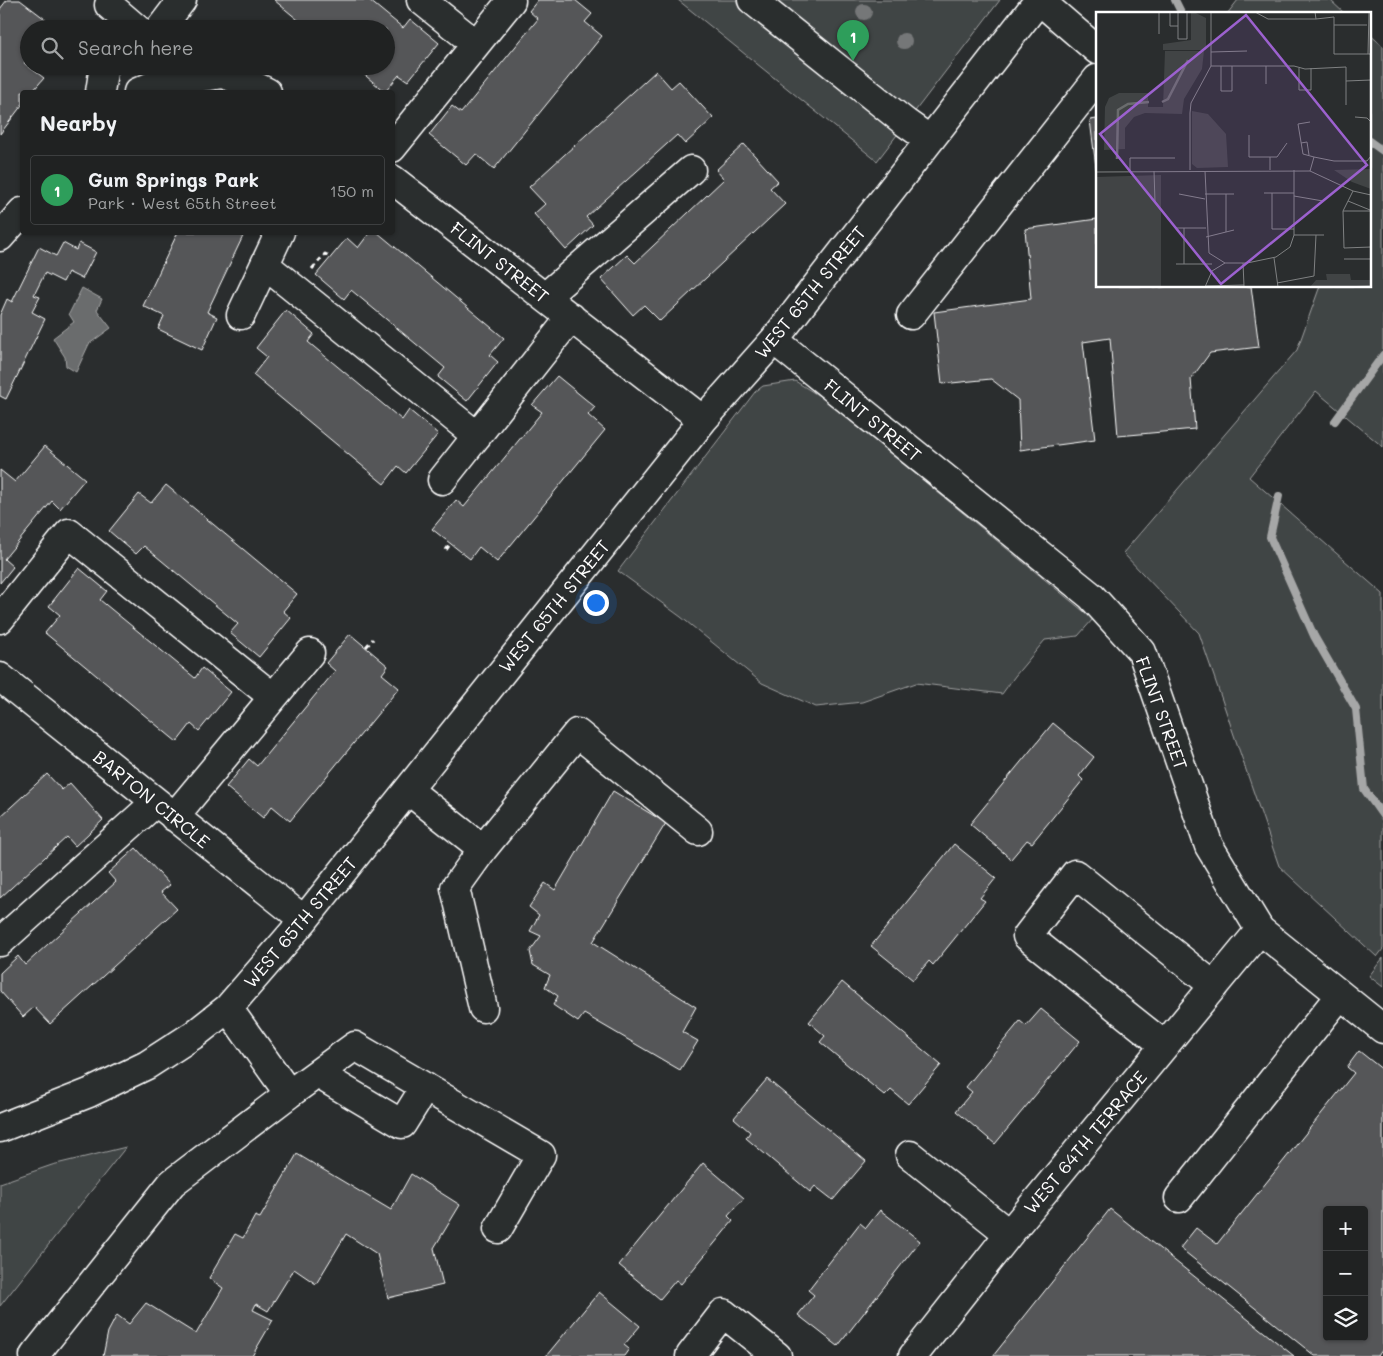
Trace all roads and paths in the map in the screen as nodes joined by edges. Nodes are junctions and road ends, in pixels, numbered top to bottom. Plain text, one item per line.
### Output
1 (182, 0) edge
2 (421, 0) edge
3 (752, 0) edge
4 (1039, 0) edge
5 (511, 1) dead end
6 (108, 11) edge
7 (123, 20) edge
8 (167, 20) edge
9 (476, 44) junction
10 (1096, 49) edge
11 (103, 75) edge
12 (193, 75) edge
13 (226, 75) edge
14 (1096, 80) edge
15 (100, 90) edge
16 (142, 90) edge
17 (263, 90) edge
18 (930, 140) junction
19 (395, 144) edge
20 (691, 170) dead end
21 (395, 181) edge
22 (279, 235) edge
23 (265, 265) junction
24 (545, 297) junction
25 (241, 315) dead end
26 (911, 315) dead end
27 (571, 317) junction
28 (774, 340) junction
29 (703, 420) junction
30 (477, 436) junction
31 (442, 480) dead end
32 (451, 544) dead end
33 (446, 550) dead end
34 (0, 619) edge
35 (374, 639) dead end
36 (366, 647) dead end
37 (310, 653) dead end
38 (0, 677) edge
39 (274, 697) junction
40 (408, 790) junction
41 (165, 810) junction
42 (698, 831) dead end
43 (483, 849) junction
44 (304, 920) junction
45 (1260, 930) junction
46 (0, 942) edge
47 (1214, 986) junction
48 (1340, 994) junction
49 (228, 1008) junction
50 (483, 1008) dead end
51 (1383, 1029) edge
52 (1164, 1045) junction
53 (318, 1074) junction
54 (425, 1087) junction
55 (289, 1094) junction
56 (0, 1128) edge
57 (910, 1155) dead end
58 (1179, 1198) dead end
59 (498, 1230) dead end
60 (1009, 1234) junction
61 (34, 1356) edge
62 (690, 1356) edge
63 (777, 1356) edge
64 (913, 1356) edge

1 - 8 street
2 - 9 street
3 - 18 street
4 - 10 street
4 - 18 street, WEST 65TH STREET
5 - 9 street
6 - 7 street
9 - 19 street
11 - 15 street
12 - 16 street
13 - 17 street
14 - 26 street
18 - 28 street, WEST 65TH STREET
20 - 24 street
21 - 24 street, FLINT STREET
22 - 23 street
23 - 25 street
23 - 30 street
24 - 27 street, FLINT STREET
27 - 29 street, FLINT STREET
27 - 30 street
28 - 29 street, WEST 65TH STREET
28 - 45 street, FLINT STREET
29 - 40 street, WEST 65TH STREET
30 - 31 street
32 - 33 path
34 - 39 street
35 - 36 path
37 - 39 street
38 - 41 street, BARTON CIRCLE
39 - 41 street
40 - 43 street
40 - 44 street, WEST 65TH STREET
41 - 44 street, BARTON CIRCLE
41 - 46 street
42 - 43 street
43 - 50 street
44 - 49 street, WEST 65TH STREET
45 - 47 street, WEST 64TH TERRACE
45 - 48 street, FLINT STREET
47 - 52 street, WEST 64TH TERRACE
47 - 52 street
48 - 51 street, FLINT STREET
48 - 58 street
49 - 55 street
49 - 56 street, WEST 65TH STREET
52 - 60 street, WEST 64TH TERRACE
53 - 54 street
53 - 54 street
53 - 55 street
54 - 59 street
55 - 61 street
57 - 60 street
60 - 64 street, WEST 64TH TERRACE
62 - 63 street

